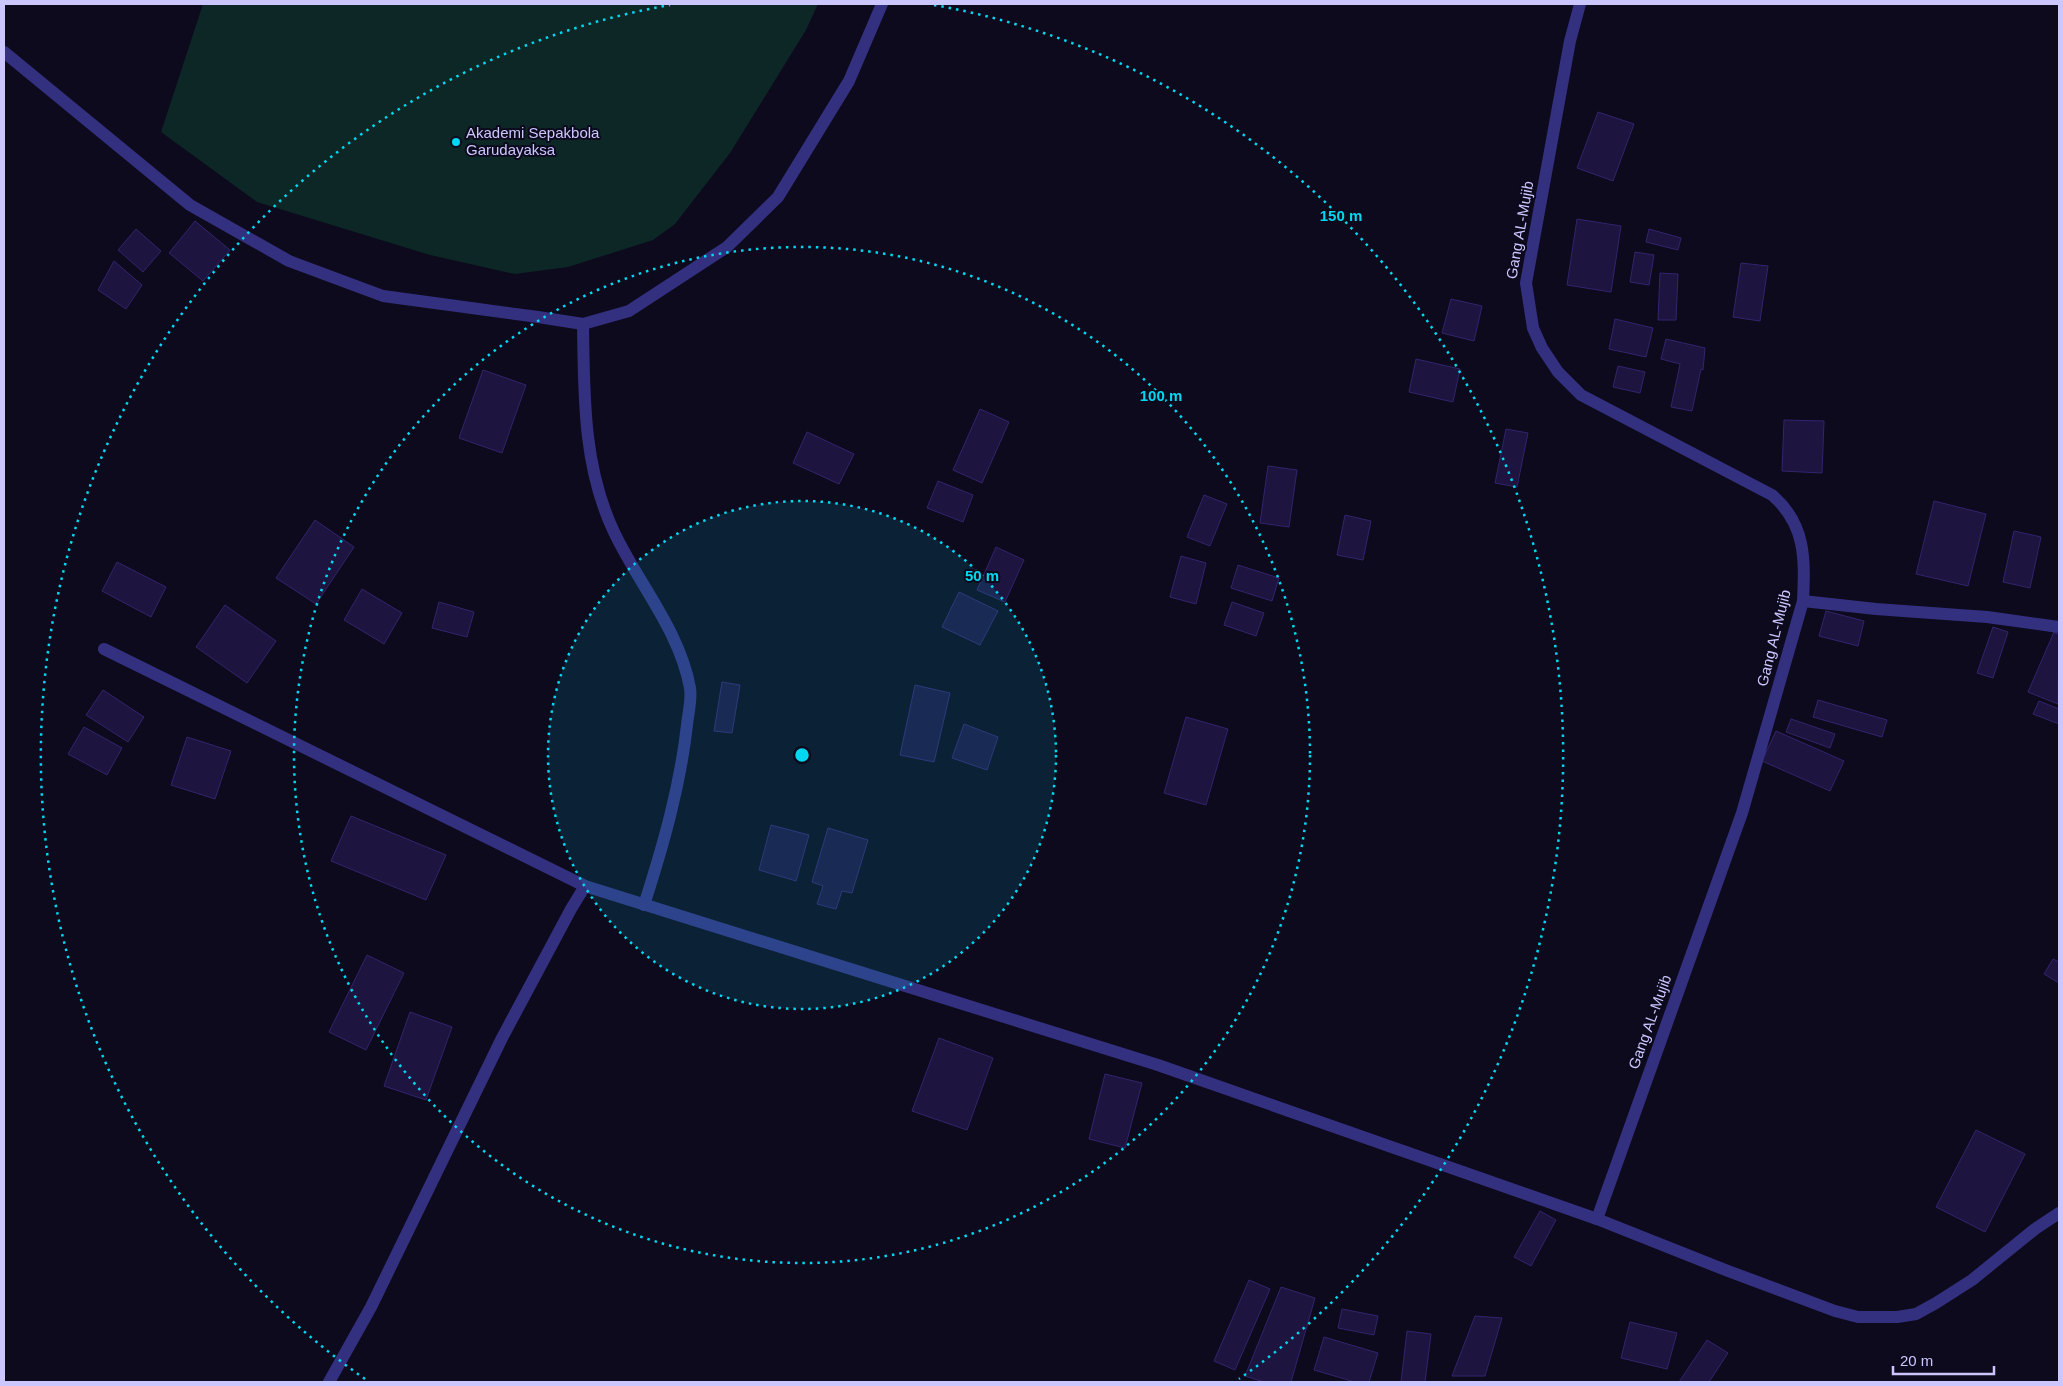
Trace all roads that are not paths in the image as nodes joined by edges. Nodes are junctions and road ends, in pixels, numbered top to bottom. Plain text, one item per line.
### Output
1 (882, 4) edge
2 (1580, 4) edge
3 (4, 52) edge
4 (583, 324) junction
5 (1803, 601) junction
6 (2059, 627) edge
7 (104, 649) dead end
8 (586, 886) junction
9 (644, 905) junction
10 (2059, 1213) edge
11 (1598, 1219) junction
12 (329, 1382) edge

1 - 4 street
2 - 5 street, Gang AL-Mujib
3 - 4 street
4 - 9 street
5 - 6 street
5 - 11 street, Gang AL-Mujib
7 - 8 street
8 - 9 street
8 - 12 street
9 - 11 street
10 - 11 street

